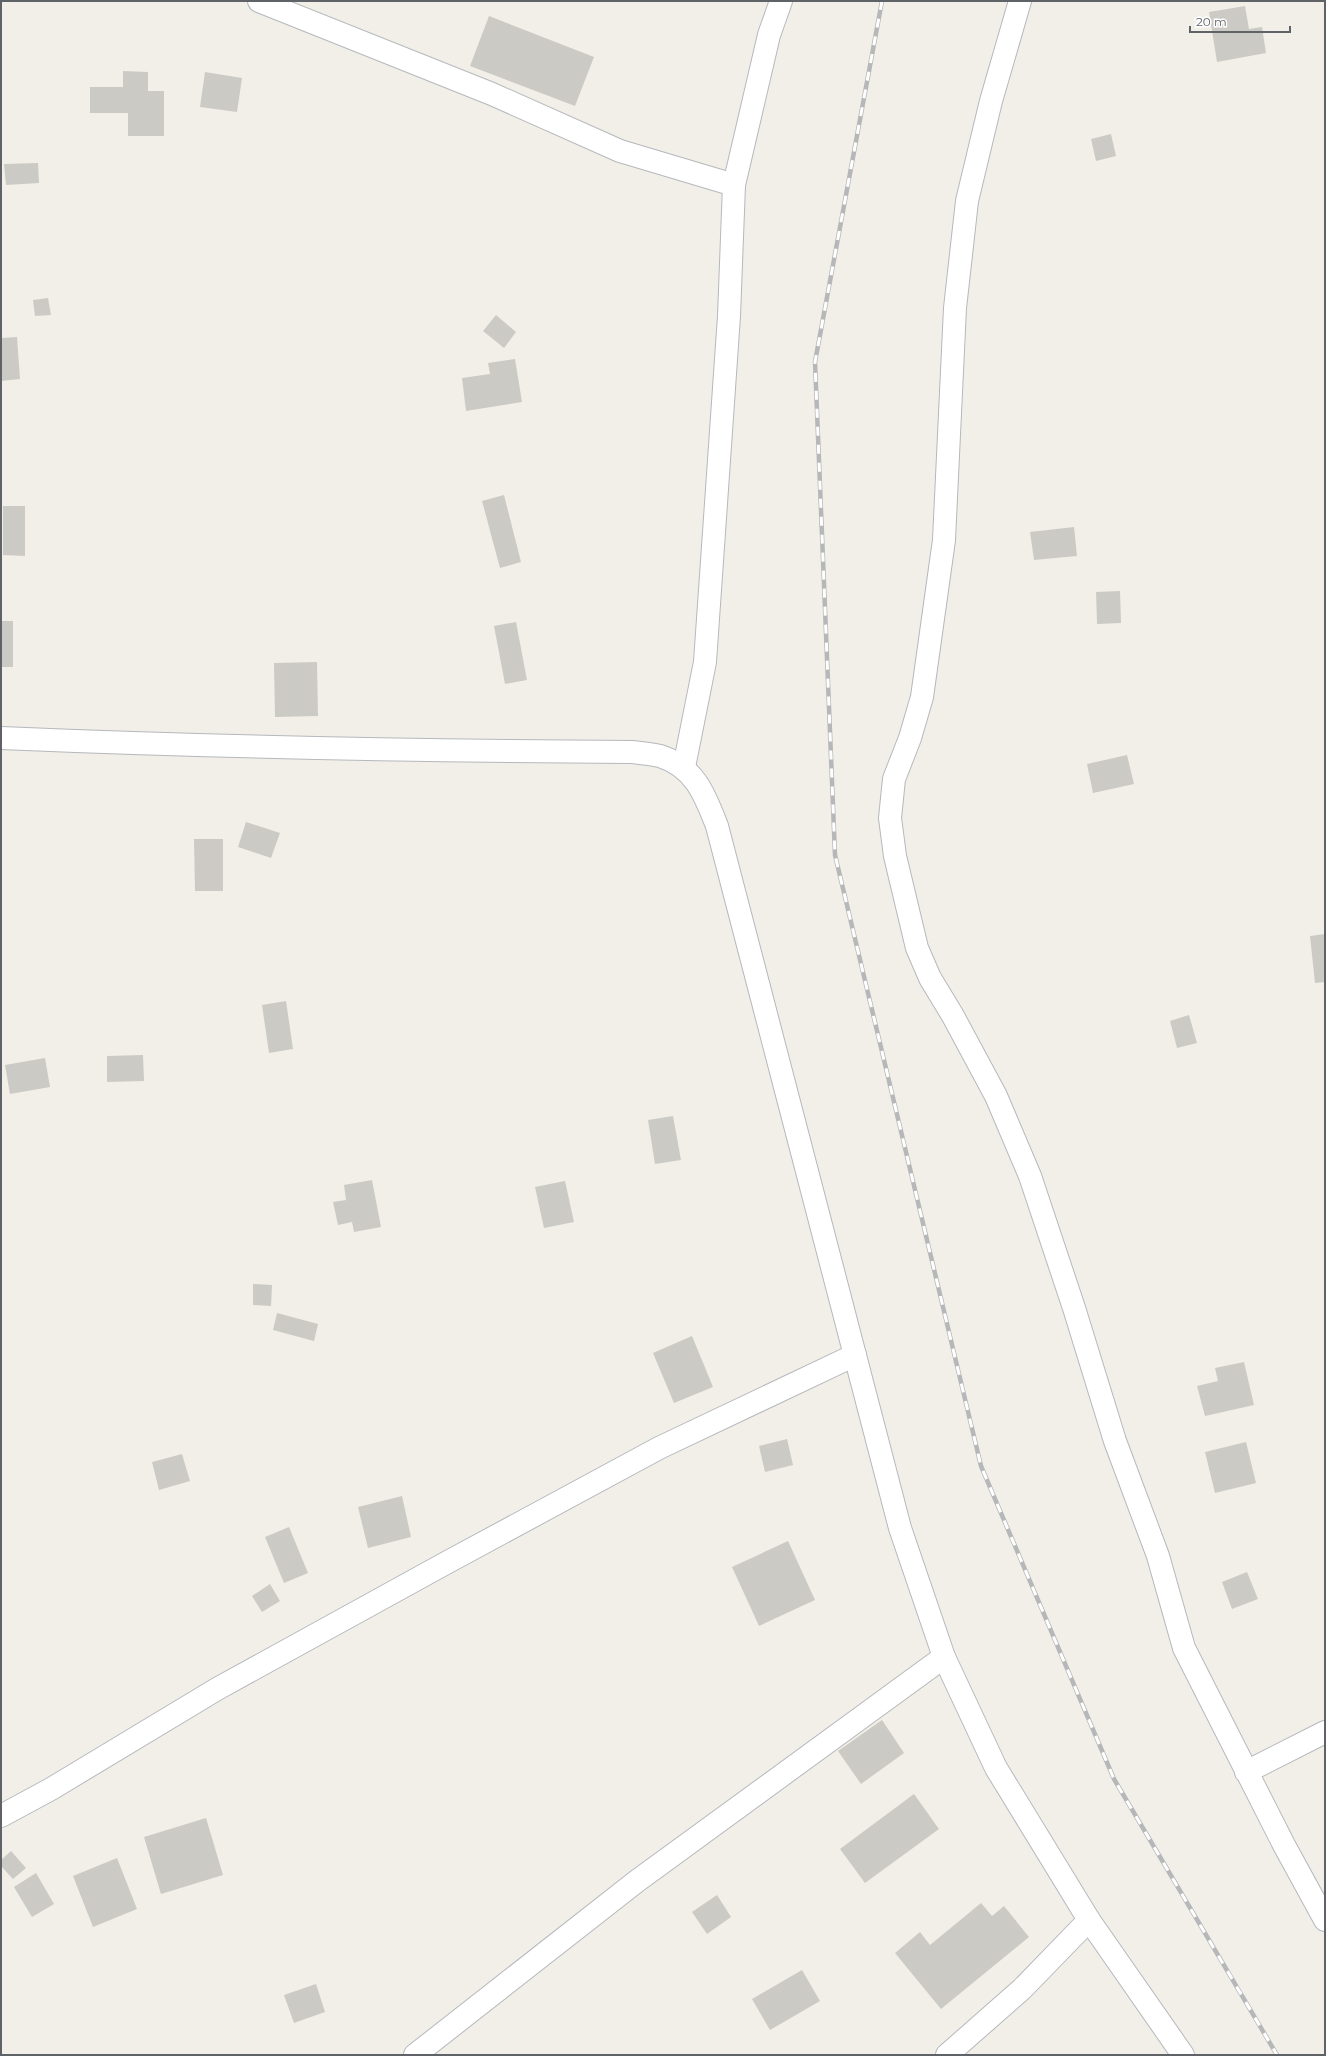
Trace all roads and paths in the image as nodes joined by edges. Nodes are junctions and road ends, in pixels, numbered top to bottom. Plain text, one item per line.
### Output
1 (259, 1) edge
2 (781, 1) edge
3 (1020, 1) edge
4 (734, 185) junction
5 (1, 738) edge
6 (684, 767) junction
7 (855, 1355) junction
8 (944, 1657) junction
9 (1325, 1732) edge
10 (1246, 1772) junction
11 (1, 1816) edge
12 (1089, 1920) junction
13 (1325, 1920) edge
14 (415, 2055) edge
15 (947, 2055) edge
16 (1183, 2055) edge

1 - 4 street
2 - 4 street
3 - 10 street
4 - 6 street
5 - 6 street
6 - 7 street
7 - 8 street
7 - 11 street
8 - 12 street
8 - 14 street
9 - 10 street
10 - 13 street
12 - 15 street
12 - 16 street

